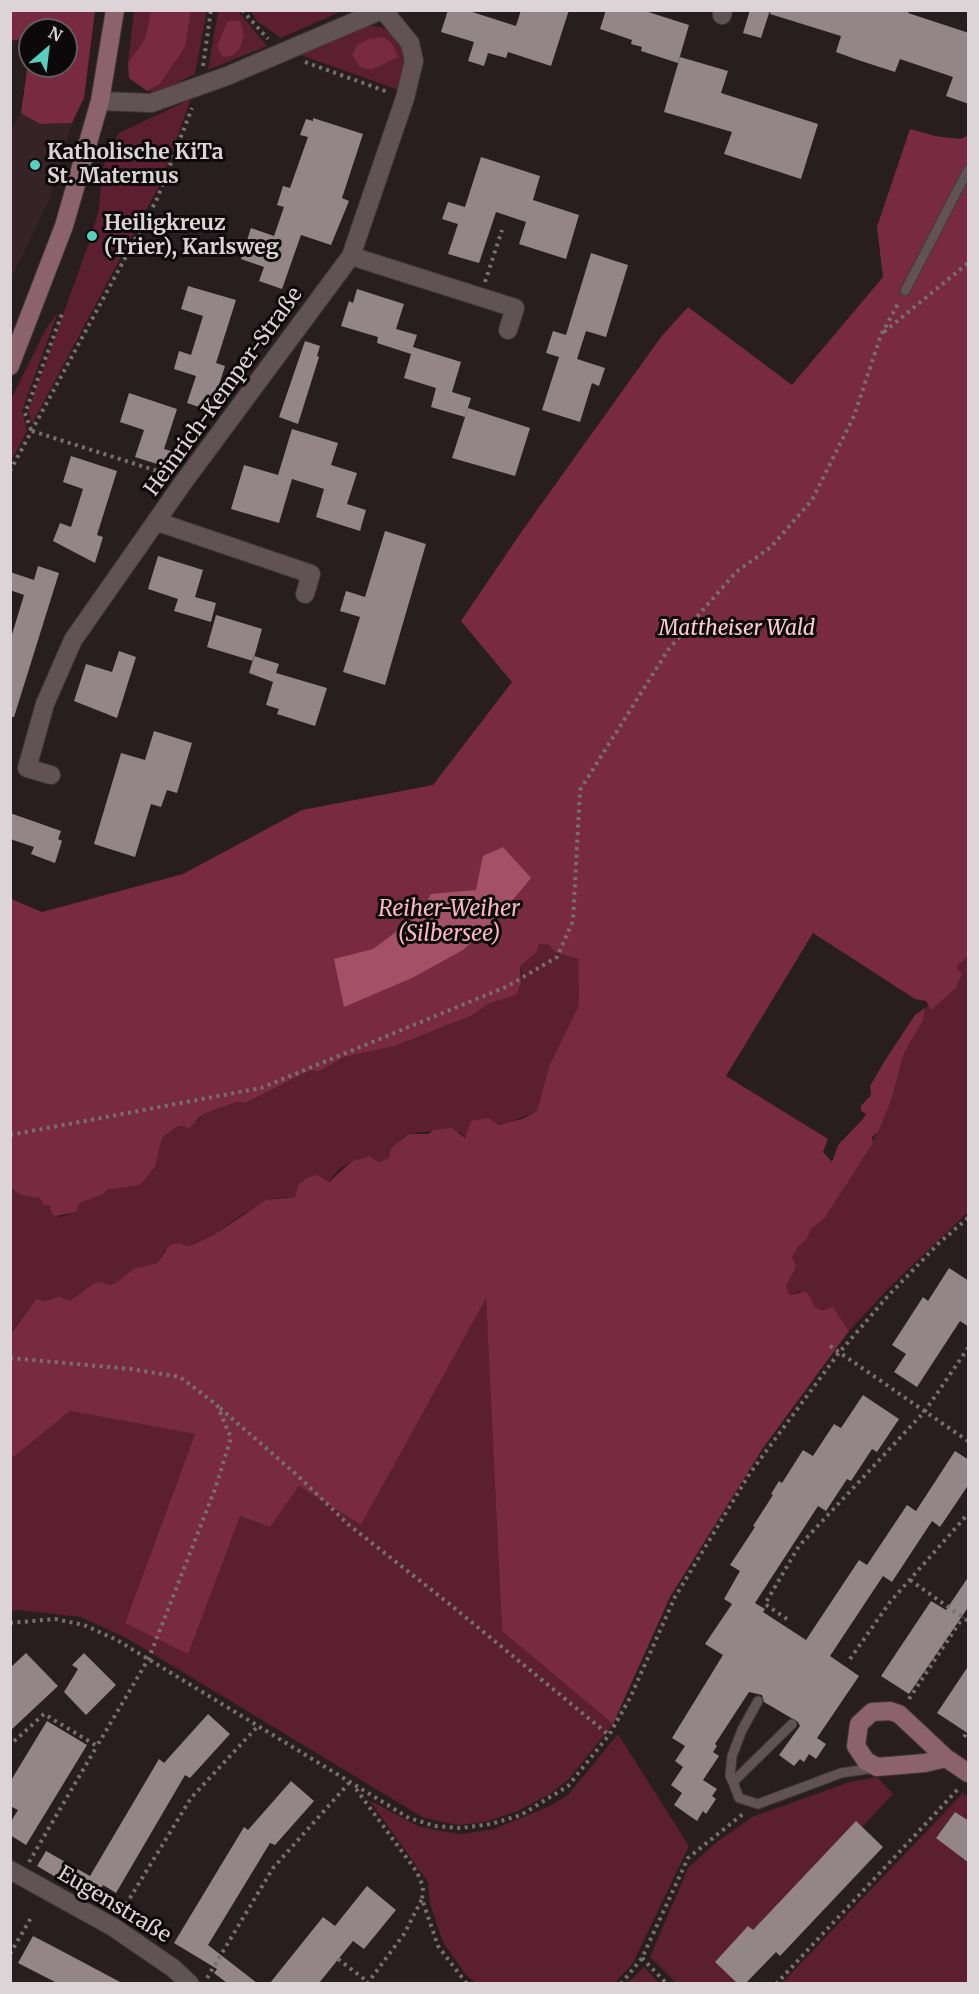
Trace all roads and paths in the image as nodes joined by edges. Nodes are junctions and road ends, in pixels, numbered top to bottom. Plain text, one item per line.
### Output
1 (115, 10) edge
2 (211, 10) edge
3 (242, 10) edge
4 (382, 10) edge
5 (285, 51) junction
6 (200, 86) junction
7 (405, 99) junction
8 (100, 101) junction
9 (969, 170) edge
10 (502, 230) dead end
11 (351, 256) junction
12 (969, 264) edge
13 (905, 291) joint
14 (481, 297) junction
15 (63, 311) dead end
16 (508, 330) dead end
17 (881, 335) junction
18 (11, 363) edge
19 (31, 431) junction
20 (10, 471) edge
21 (185, 480) junction
22 (158, 522) junction
23 (305, 594) dead end
24 (51, 776) dead end
25 (10, 1135) edge
26 (969, 1218) edge
27 (830, 1346) dead end
28 (969, 1348) edge
29 (838, 1354) junction
30 (10, 1358) edge
31 (217, 1406) junction
32 (925, 1411) junction
33 (969, 1441) edge
34 (969, 1514) edge
35 (910, 1580) junction
36 (963, 1617) junction
37 (787, 1619) dead end
38 (969, 1620) edge
39 (10, 1623) edge
40 (149, 1658) junction
41 (850, 1659) dead end
42 (909, 1699) dead end
43 (758, 1701) dead end
44 (792, 1724) dead end
45 (258, 1726) junction
46 (969, 1731) edge
47 (609, 1735) junction
48 (964, 1737) dead end
49 (10, 1745) edge
50 (97, 1746) junction
51 (946, 1758) junction
52 (877, 1767) junction
53 (965, 1779) edge
54 (733, 1782) junction
55 (349, 1783) junction
56 (354, 1786) junction
57 (758, 1804) junction
58 (16, 1873) edge
59 (422, 1899) junction
60 (32, 1916) dead end
61 (113, 1927) junction
62 (10, 1954) edge
63 (642, 1958) junction
64 (338, 1959) dead end
65 (190, 1983) edge
66 (203, 1983) edge
67 (368, 1983) edge
68 (467, 1983) edge
69 (621, 1983) edge
70 (666, 1983) edge
71 (776, 1983) edge

1 - 8 street
2 - 6 path
3 - 5 path
4 - 5 street
4 - 7 street, Heinrich-Kemper-Straße
5 - 6 street
5 - 7 path
6 - 8 street
6 - 19 path
7 - 11 street, Heinrich-Kemper-Straße
8 - 18 street
9 - 13 lane
10 - 14 path
11 - 14 street
11 - 21 street, Heinrich-Kemper-Straße
12 - 17 path
13 - 17 path
14 - 16 street
15 - 19 path
17 - 25 path
19 - 20 path
19 - 21 path
21 - 22 street, Heinrich-Kemper-Straße
22 - 23 street
22 - 24 street, Heinrich-Kemper-Straße
26 - 29 path
27 - 29 path
28 - 32 path
29 - 32 path
29 - 47 path
30 - 31 path
31 - 40 path
31 - 47 path
32 - 33 path
32 - 37 path
34 - 35 path
35 - 36 path
35 - 41 path
36 - 38 path
36 - 42 path
39 - 40 path
40 - 45 path
40 - 50 path
43 - 54 lane
44 - 54 lane
45 - 55 path
45 - 61 path
46 - 48 path
47 - 56 path
49 - 50 path
50 - 58 path
51 - 52 street
51 - 52 street
51 - 53 street
52 - 57 lane
53 - 71 path
54 - 57 lane
55 - 56 path
55 - 66 path
56 - 59 path
57 - 63 path
58 - 61 street, Eugenstraße
59 - 67 path
59 - 68 path
60 - 62 path
61 - 65 street, Eugenstraße
63 - 69 path
63 - 70 path
64 - 67 path

